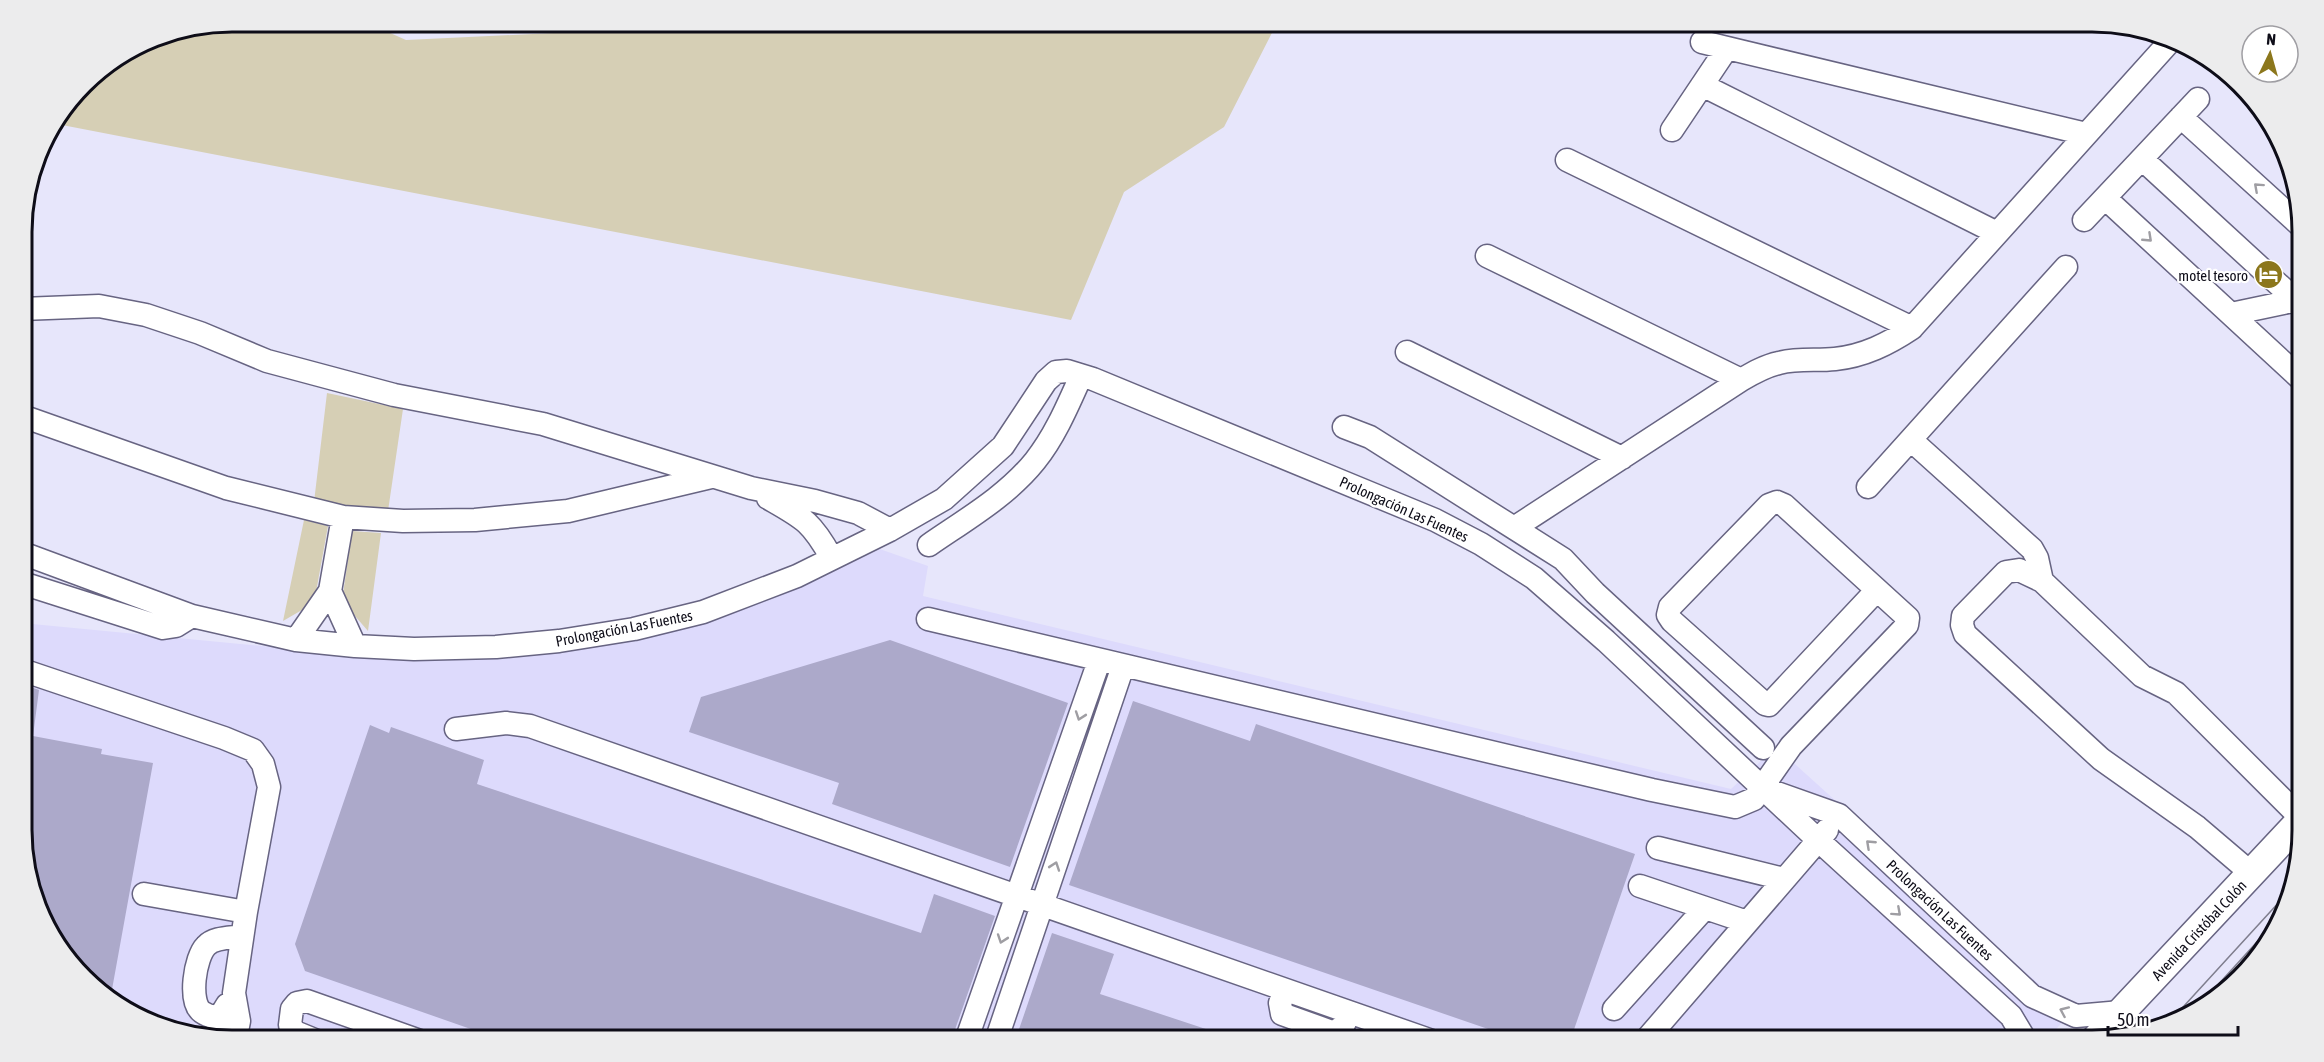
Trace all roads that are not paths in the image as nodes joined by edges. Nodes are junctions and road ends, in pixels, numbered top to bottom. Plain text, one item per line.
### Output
1 (1702, 42) dead end
2 (2166, 46) edge
3 (1727, 48) junction
4 (1702, 85) junction
5 (2198, 99) dead end
6 (2181, 117) junction
7 (1672, 130) dead end
8 (2086, 134) junction
9 (2142, 159) junction
10 (1567, 160) dead end
11 (2105, 198) junction
12 (2291, 217) edge
13 (2084, 220) dead end
14 (1997, 233) junction
15 (1487, 256) dead end
16 (2066, 267) dead end
17 (2292, 295) edge
18 (2292, 303) edge
19 (32, 309) edge
20 (2231, 314) junction
21 (1912, 328) junction
22 (1407, 352) dead end
23 (2292, 371) edge
24 (1081, 376) junction
25 (1741, 380) junction
26 (32, 420) edge
27 (1344, 427) dead end
28 (1911, 440) junction
29 (1622, 458) junction
30 (711, 477) junction
31 (1868, 487) dead end
32 (751, 488) junction
33 (343, 517) junction
34 (1514, 528) junction
35 (890, 530) junction
36 (929, 545) dead end
37 (32, 557) edge
38 (831, 557) junction
39 (2042, 581) junction
40 (32, 586) edge
41 (330, 591) junction
42 (1876, 591) junction
43 (192, 616) junction
44 (928, 619) dead end
45 (296, 640) junction
46 (354, 646) junction
47 (1100, 661) junction
48 (1123, 666) junction
49 (32, 673) edge
50 (456, 729) dead end
51 (1763, 748) dead end
52 (1761, 787) junction
53 (2292, 808) edge
54 (1839, 815) junction
55 (2292, 829) edge
56 (1818, 840) junction
57 (1658, 848) dead end
58 (2252, 873) junction
59 (1784, 879) junction
60 (1640, 886) dead end
61 (144, 894) dead end
62 (1017, 897) junction
63 (1042, 906) junction
64 (1705, 908) junction
65 (246, 912) junction
66 (1747, 922) junction
67 (242, 936) junction
68 (1614, 1009) dead end
69 (2121, 1012) junction
70 (227, 1029) edge
71 (294, 1030) edge
72 (389, 1030) edge
73 (970, 1030) edge
74 (1000, 1030) edge
75 (1400, 1030) edge
76 (1654, 1030) edge
77 (2019, 1030) edge
78 (2104, 1030) edge

1 - 3 street
2 - 8 street
3 - 4 street
3 - 8 street
4 - 7 street
4 - 14 street
5 - 6 street
6 - 9 street
12 -> 6 street
8 - 14 street
9 - 11 street
9 - 17 street
10 - 21 street
11 - 13 street
11 -> 20 street
14 - 21 street
15 - 25 street
16 - 28 street
18 - 20 street
19 - 30 street
20 - 23 street
21 - 25 street
22 - 29 street
24 - 35 street, Prolongación Las Fuentes
24 - 36 street
24 - 52 street, Prolongación Las Fuentes
25 - 29 street
26 - 33 street
27 - 34 street
28 - 31 street
28 - 39 street
29 - 34 street
30 - 32 street
30 - 33 street
32 - 35 street
32 - 38 street
33 - 41 street
34 - 51 street
35 - 38 street, Prolongación Las Fuentes
37 - 43 street, Prolongación Las Fuentes
38 - 46 street, Prolongación Las Fuentes
39 - 53 street
39 - 58 street
40 - 43 street
41 - 45 street
41 - 46 street
42 - 42 street
42 - 52 street
43 - 45 street, Prolongación Las Fuentes
44 - 47 street
45 - 46 street, Prolongación Las Fuentes
47 - 48 street
47 -> 62 street
48 - 52 street
63 -> 48 street
49 - 65 street
50 - 62 street
52 - 54 street, Prolongación Las Fuentes
52 - 56 street, Prolongación Las Fuentes
54 - 56 street
69 -> 54 street, Prolongación Las Fuentes
55 - 58 main road, Avenida Cristóbal Colón
56 - 59 street
56 -> 77 street, Prolongación Las Fuentes
57 - 59 street
58 - 69 main road, Avenida Cristóbal Colón
59 - 66 street
60 - 64 street
61 - 65 street
62 - 63 street
62 -> 73 street
63 - 74 street
63 - 75 street
64 - 66 street
64 - 68 street
65 - 67 street
66 - 76 street
67 - 70 street
67 - 70 street
69 - 78 main road, Avenida Cristóbal Colón
71 - 72 street

